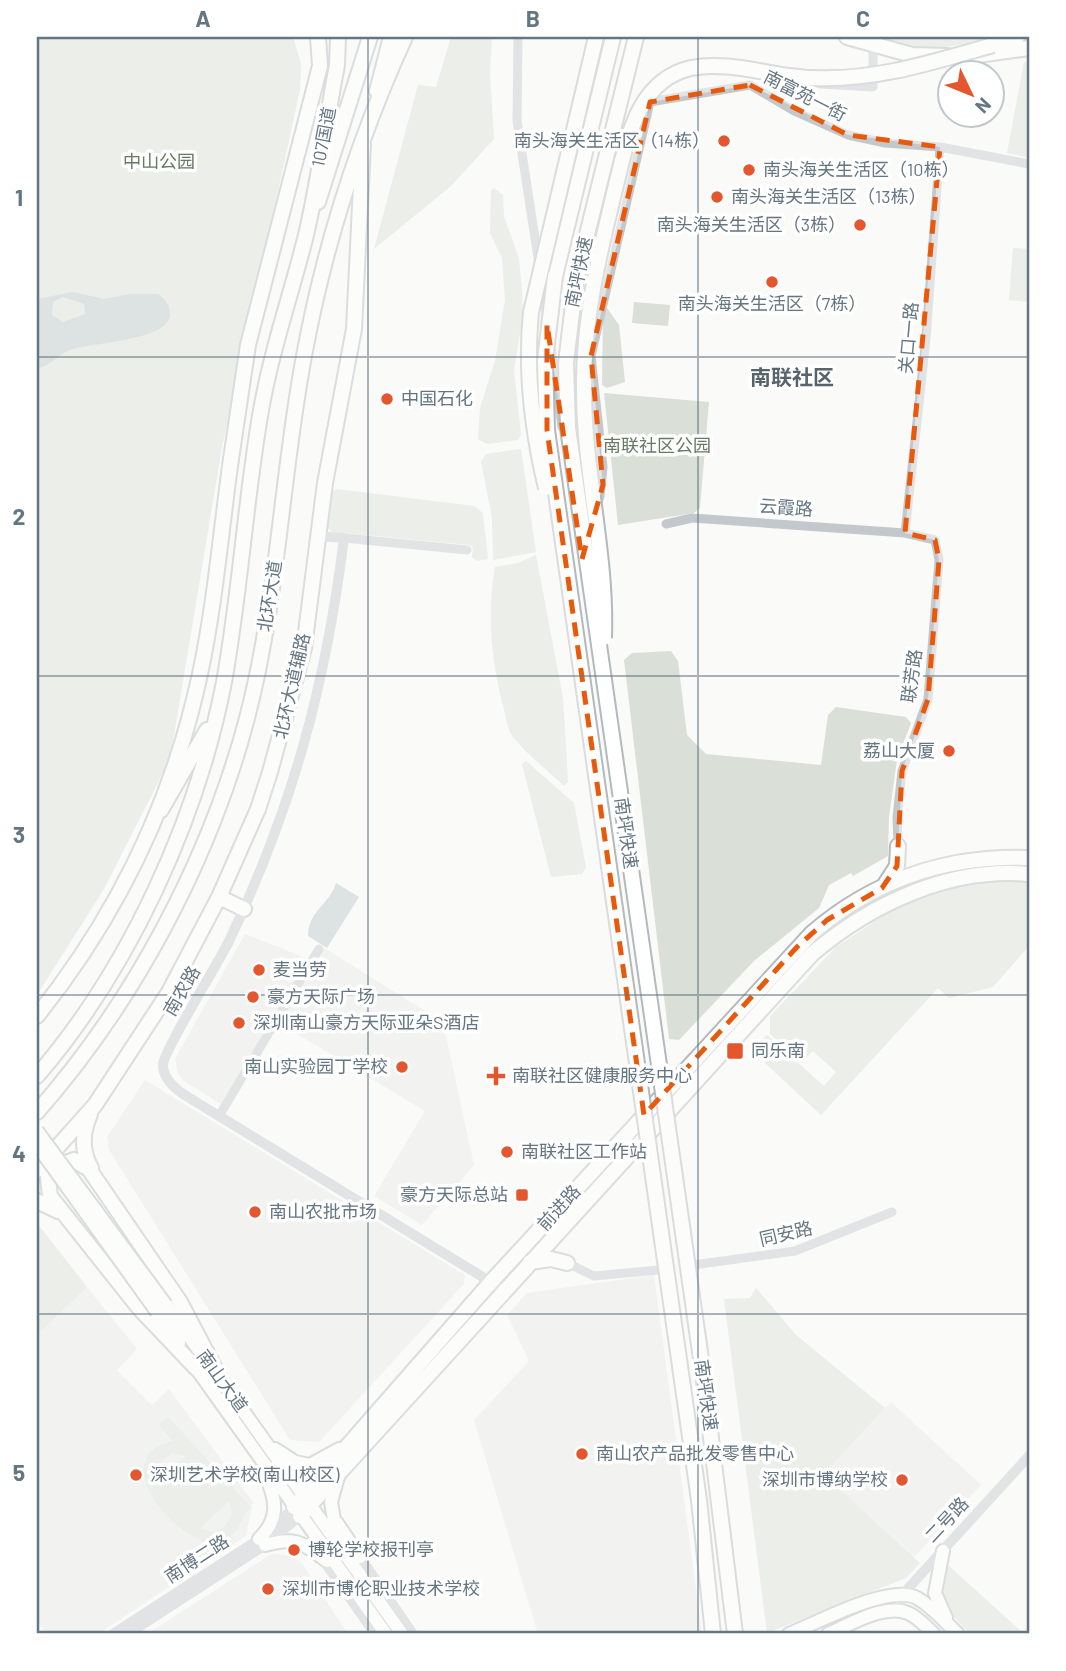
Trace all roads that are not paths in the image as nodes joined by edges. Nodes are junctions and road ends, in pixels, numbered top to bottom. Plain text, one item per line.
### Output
1 (318, 37) edge
2 (338, 37) edge
3 (370, 37) edge
4 (391, 37) edge
5 (405, 37) edge
6 (518, 37) edge
7 (596, 37) edge
8 (613, 37) edge
9 (847, 37) edge
10 (1017, 37) edge
11 (635, 41) edge
12 (873, 47) junction
13 (1029, 48) edge
14 (750, 85) junction
15 (372, 110) junction
16 (363, 138) junction
17 (940, 147) junction
18 (1029, 164) edge
19 (305, 237) junction
20 (666, 524) dead end
21 (905, 533) junction
22 (317, 536) junction
23 (344, 538) junction
24 (467, 550) dead end
25 (563, 552) junction
26 (581, 553) junction
27 (603, 674) junction
28 (217, 713) junction
29 (161, 810) junction
30 (898, 846) junction
31 (1029, 858) edge
32 (972, 859) junction
33 (946, 864) junction
34 (931, 868) junction
35 (1029, 874) edge
36 (975, 875) junction
37 (950, 881) junction
38 (882, 888) junction
39 (219, 897) junction
40 (244, 909) junction
41 (319, 949) dead end
42 (37, 1016) edge
43 (653, 1036) dead end
44 (37, 1076) edge
45 (95, 1105) junction
46 (37, 1112) edge
47 (219, 1116) junction
48 (37, 1130) edge
49 (37, 1145) edge
50 (37, 1170) edge
51 (101, 1185) junction
52 (37, 1202) edge
53 (892, 1212) dead end
54 (70, 1221) junction
55 (558, 1231) junction
56 (530, 1262) junction
57 (567, 1263) junction
58 (682, 1267) dead end
59 (671, 1268) dead end
60 (491, 1282) junction
61 (504, 1290) junction
62 (161, 1308) junction
63 (196, 1368) junction
64 (220, 1378) junction
65 (260, 1434) junction
66 (353, 1437) junction
67 (250, 1445) junction
68 (1029, 1456) edge
69 (339, 1474) junction
70 (302, 1506) junction
71 (333, 1517) junction
72 (314, 1535) junction
73 (262, 1542) junction
74 (339, 1545) junction
75 (943, 1551) junction
76 (319, 1555) junction
77 (360, 1557) junction
78 (339, 1569) junction
79 (903, 1594) junction
80 (898, 1610) junction
81 (957, 1633) edge
82 (113, 1634) edge
83 (128, 1634) edge
84 (375, 1634) edge
85 (386, 1634) edge
86 (402, 1634) edge
87 (413, 1634) edge
88 (713, 1634) edge
89 (735, 1634) edge
90 (789, 1634) edge
91 (828, 1634) edge
92 (934, 1634) edge

1 - 29 main road
2 - 19 main road, 107国道
3 - 19 main road, 北环大道
4 - 15 main road, 北环大道
5 - 15 main road
6 - 26 street
7 - 25 main road, bridge
8 - 25 main road, 南坪快速, bridge
9 - 12 main road
10 - 27 main road, bridge
11 - 27 main road, 南坪快速, bridge
12 - 13 main road
12 - 14 street
14 - 17 street, 南富苑一街
14 - 26 street, 南富苑一街
15 - 16 main road, 北环大道
16 - 22 main road, 北环大道辅路
16 - 46 main road, 北环大道
17 - 18 street, 南富苑一街
17 - 21 street, 关口一路
19 - 28 main road, 北环大道
20 - 21 street, 云霞路
21 - 30 street, 联芳路
22 - 23 street
22 - 39 main road, 北环大道辅路
23 - 24 street
23 - 40 street, 南农路
25 - 88 main road, 南坪快速, bridge
26 - 43 street
27 - 89 main road, 南坪快速, bridge
28 - 29 main road
28 - 44 main road, 北环大道
29 - 42 main road
30 - 34 main road
30 - 38 main road
31 - 32 main road, 前进路
32 - 33 main road, 前进路
32 - 36 main road
33 - 34 main road, 前进路
33 - 37 main road
34 - 38 main road, 前进路
35 - 36 main road, 前进路
36 - 37 main road, 前进路
37 - 55 main road, 前进路
38 - 60 main road, 前进路
39 - 40 main road
39 - 45 main road, 北环大道辅路
40 - 47 street, 南农路
41 - 47 street
45 - 50 main road, 北环大道辅路
45 - 51 main road
47 - 60 street, 南农路
48 - 62 main road, 南山大道, bridge
49 - 62 main road, 南山大道, bridge
51 - 54 main road
51 - 64 main road
52 - 54 main road
53 - 58 street, 同安路
54 - 63 main road
55 - 56 main road, 前进路
55 - 57 main road
56 - 57 main road
56 - 61 main road, 前进路
57 - 59 street
60 - 61 street, 南农路
60 - 66 main road, 前进路
61 - 69 main road, 前进路
62 - 63 main road, 南山大道
62 - 64 main road, 南山大道
63 - 67 main road, 南山大道
64 - 65 main road, 南山大道
65 - 66 main road
65 - 70 main road, 南山大道
66 - 70 main road, 前进路
67 - 70 main road, 南山大道
67 - 73 main road
68 - 75 street, 二号路
69 - 70 main road, 前进路
69 - 71 main road
70 - 72 main road, 南山大道
70 - 73 street, 南博二路
70 - 74 main road, 南山大道
71 - 74 main road
71 - 77 main road
72 - 76 street
72 - 78 main road, 南山大道
73 - 76 main road
73 - 82 street, 南博二路
73 - 83 street, 南博二路
74 - 77 street
74 - 86 main road, 南山大道
75 - 79 street, 二号路
75 - 81 main road
76 - 78 main road
76 - 84 street
77 - 87 street
78 - 85 main road, 南山大道
79 - 80 street, 二号路
79 - 81 main road
79 - 90 main road
80 - 91 main road
80 - 92 main road

